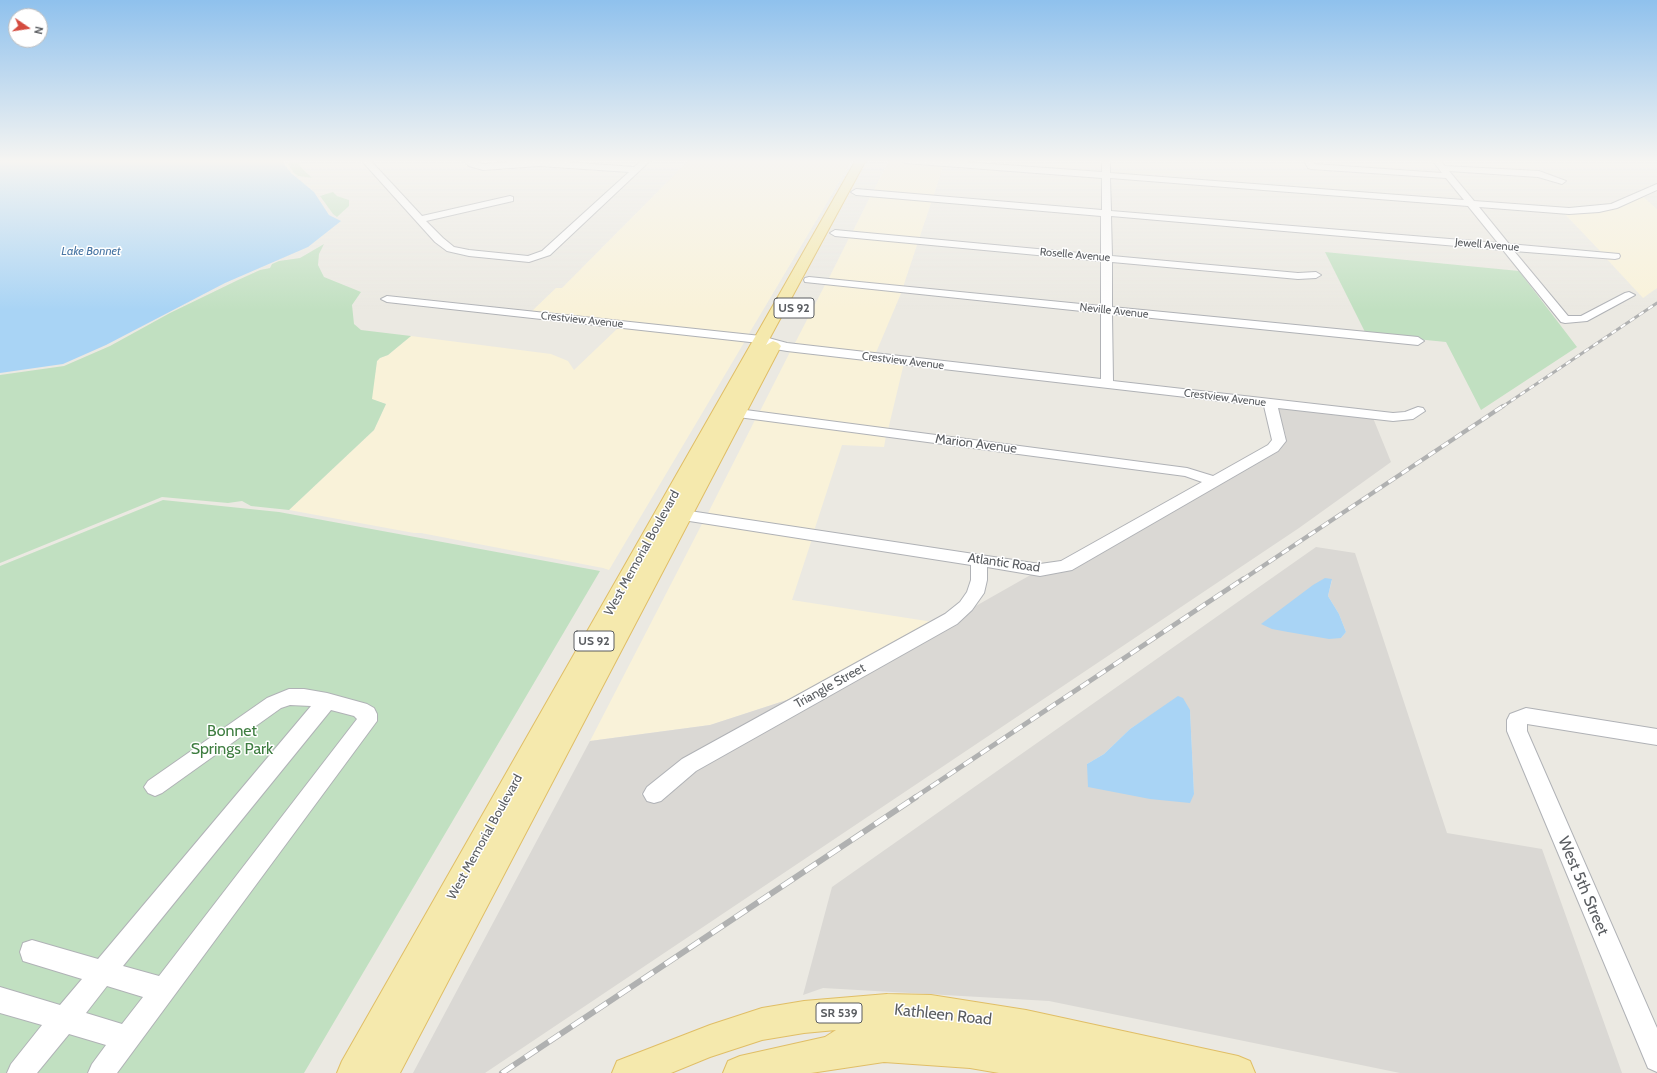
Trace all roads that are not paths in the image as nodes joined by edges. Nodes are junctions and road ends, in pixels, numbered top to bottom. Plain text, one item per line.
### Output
1 (413, 210) edge
2 (461, 210) edge
3 (592, 210) edge
4 (840, 210) edge
5 (844, 210) edge
6 (1080, 210) edge
7 (1476, 210) edge
8 (1106, 213) junction
9 (421, 219) junction
10 (834, 227) junction
11 (1505, 247) junction
12 (1615, 256) dead end
13 (1106, 258) junction
14 (1316, 275) dead end
15 (809, 280) junction
16 (1629, 295) dead end
17 (387, 299) dead end
18 (1106, 310) junction
19 (1418, 341) dead end
20 (767, 343) junction
21 (1107, 385) junction
22 (1270, 403) junction
23 (1418, 412) dead end
24 (729, 413) junction
25 (1212, 481) junction
26 (673, 513) junction
27 (979, 560) junction
28 (327, 701) junction
29 (1657, 737) edge
30 (155, 787) dead end
31 (654, 794) dead end
32 (32, 952) dead end
33 (102, 973) junction
34 (163, 990) junction
35 (0, 1000) edge
36 (64, 1019) junction
37 (1057, 1034) junction
38 (127, 1038) junction
39 (831, 1052) junction
40 (1657, 1059) edge
41 (1201, 1065) junction
42 (365, 1070) edge
43 (1057, 1072) edge
44 (20, 1073) edge
45 (101, 1073) edge
46 (629, 1073) edge
47 (740, 1073) edge
48 (1238, 1073) edge

1 - 9 street
2 - 9 street
3 - 9 street
4 - 10 main road, West Memorial Boulevard / US 92
5 - 10 main road, West Memorial Boulevard / US 92
6 - 8 street, Jewell Avenue
7 - 11 street
8 - 11 street, Jewell Avenue
8 - 13 street
10 - 13 street, Roselle Avenue
10 - 15 main road, West Memorial Boulevard / US 92
10 - 20 main road, West Memorial Boulevard / US 92
11 - 12 street, Jewell Avenue
11 - 16 street
13 - 14 street, Roselle Avenue
13 - 18 street
15 - 18 street, Neville Avenue
15 - 20 main road, West Memorial Boulevard / US 92
17 - 20 street, Crestview Avenue
18 - 19 street, Neville Avenue
18 - 21 street
20 - 21 street, Crestview Avenue
20 - 24 main road, West Memorial Boulevard / US 92
21 - 22 street, Crestview Avenue
22 - 23 street, Crestview Avenue
22 - 25 street, Atlantic Road
24 - 25 street, Marion Avenue
24 - 26 main road, West Memorial Boulevard / US 92
25 - 27 street, Atlantic Road
26 - 27 street, Atlantic Road
26 - 42 main road, West Memorial Boulevard / US 92
26 - 42 main road, West Memorial Boulevard / US 92
27 - 31 street, Triangle Street
28 - 30 street
28 - 33 street
28 - 34 street
29 - 40 street, West 5th Street
32 - 33 street
33 - 34 street
33 - 36 street
34 - 38 street
35 - 36 street
36 - 38 street
36 - 44 street
37 - 39 main road
37 - 41 main road, Kathleen Road / SR 539
37 - 46 main road, Kathleen Road / SR 539
38 - 45 street
39 - 43 main road
39 - 47 main road
41 - 43 main road
41 - 48 main road, Kathleen Road / SR 539

